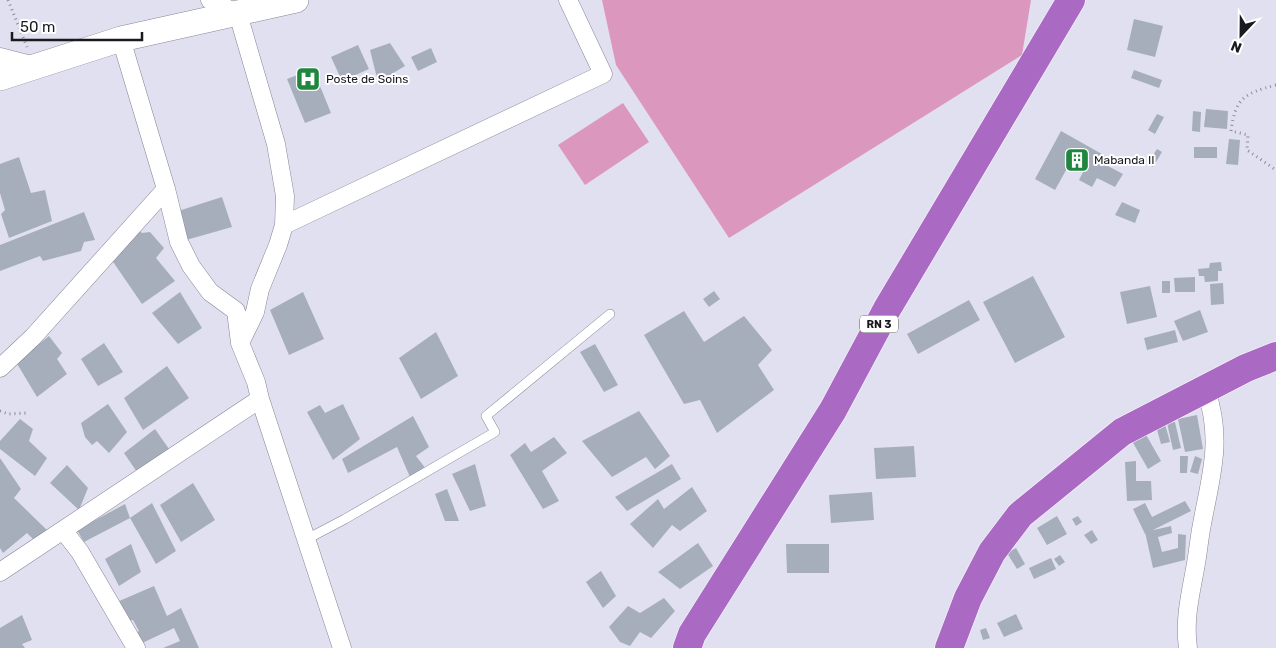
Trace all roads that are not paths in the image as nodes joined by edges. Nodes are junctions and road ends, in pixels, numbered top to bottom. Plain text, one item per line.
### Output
1 (210, 0) edge
2 (296, 0) edge
3 (568, 0) edge
4 (1071, 0) edge
5 (238, 14) junction
6 (121, 39) junction
7 (0, 57) edge
8 (35, 66) junction
9 (0, 78) edge
10 (166, 188) junction
11 (284, 225) junction
12 (610, 314) dead end
13 (240, 343) junction
14 (1276, 356) edge
15 (0, 368) edge
16 (1206, 390) junction
17 (260, 399) junction
18 (63, 530) junction
19 (307, 538) junction
20 (0, 572) edge
21 (136, 648) edge
22 (342, 648) edge
23 (687, 648) edge
24 (949, 648) edge
25 (1188, 648) edge

1 - 5 street
2 - 5 main road
3 - 11 street
4 - 23 highway, RN 3
5 - 6 main road
5 - 11 street
6 - 8 main road
6 - 10 street
7 - 8 street
8 - 9 main road
10 - 13 street
10 - 15 street
11 - 13 street
12 - 19 lane
13 - 17 street
14 - 16 highway
16 - 24 highway
16 - 25 street
17 - 18 street
17 - 19 street
18 - 20 street
18 - 21 street
19 - 22 street

